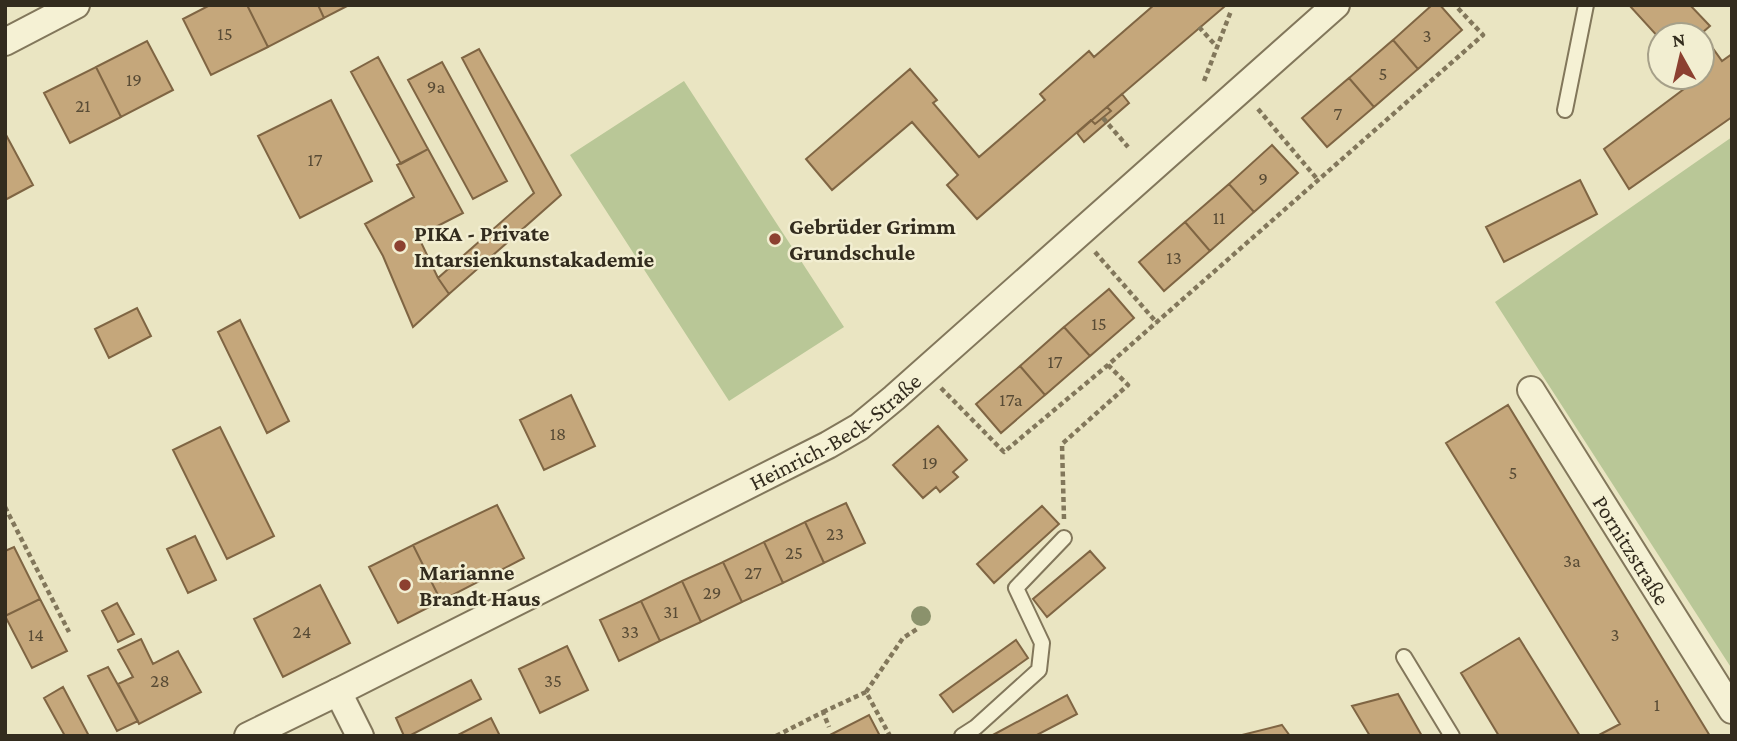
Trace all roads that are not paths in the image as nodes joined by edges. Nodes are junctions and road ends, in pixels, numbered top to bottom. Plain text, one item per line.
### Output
1 (76, 5) edge
2 (1336, 5) edge
3 (1586, 5) edge
4 (5, 42) edge
5 (1565, 110) dead end
6 (1531, 390) dead end
7 (1065, 538) road end
8 (1404, 657) dead end
9 (338, 692) junction
10 (1732, 710) edge
11 (248, 736) edge
12 (360, 736) edge
13 (962, 736) edge
14 (1452, 736) edge

1 - 4 street
2 - 9 street, Heinrich-Beck-Straße
3 - 5 lane
6 - 10 street, Pornitzstraße
7 - 13 lane
8 - 14 lane
9 - 11 street, Heinrich-Beck-Straße
9 - 12 street

